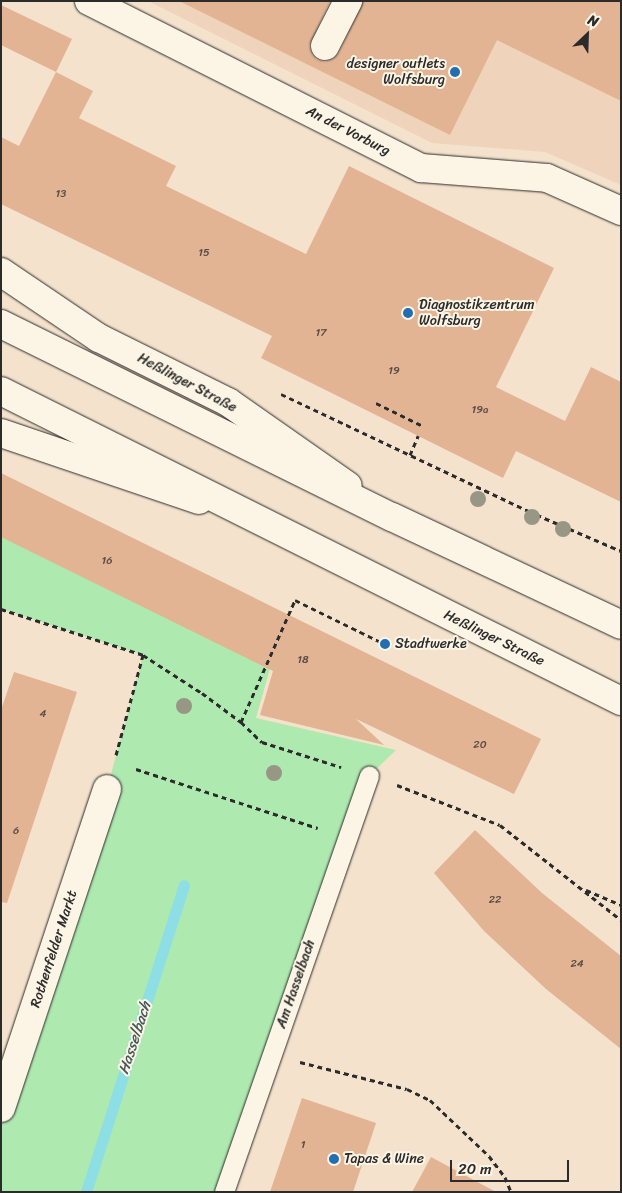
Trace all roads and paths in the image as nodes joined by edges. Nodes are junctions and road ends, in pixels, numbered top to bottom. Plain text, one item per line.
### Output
1 (89, 1) edge
2 (348, 1) edge
3 (326, 46) dead end
4 (621, 211) edge
5 (1, 272) edge
6 (1, 324) edge
7 (1, 391) edge
8 (276, 391) dead end
9 (376, 403) dead end
10 (423, 426) dead end
11 (1, 432) edge
12 (418, 436) dead end
13 (410, 455) junction
14 (392, 517) junction
15 (261, 522) junction
16 (621, 551) edge
17 (1, 609) edge
18 (621, 624) edge
19 (385, 644) dead end
20 (621, 701) edge
21 (241, 722) dead end
22 (114, 762) junction
23 (369, 776) dead end
24 (106, 789) joint
25 (347, 838) junction
26 (621, 905) edge
27 (621, 920) edge
28 (271, 1055) junction
29 (1, 1108) edge
30 (224, 1192) edge
31 (511, 1192) edge

1 - 4 street, An der Vorburg
2 - 3 street
5 - 14 street, Heßlinger Straße
6 - 14 street, Heßlinger Straße
7 - 15 street, Heßlinger Straße
8 - 13 path
9 - 10 path
11 - 15 street, Heßlinger Straße
12 - 13 path
13 - 16 path
14 - 18 street, Heßlinger Straße
15 - 20 street, Heßlinger Straße
17 - 22 path
19 - 21 path
22 - 24 path
22 - 25 path
23 - 25 lane, Am Hasselbach
24 - 29 street, Rothenfelder Markt
25 - 28 lane, Am Hasselbach
26 - 27 path
28 - 30 lane, Am Hasselbach
28 - 31 path

